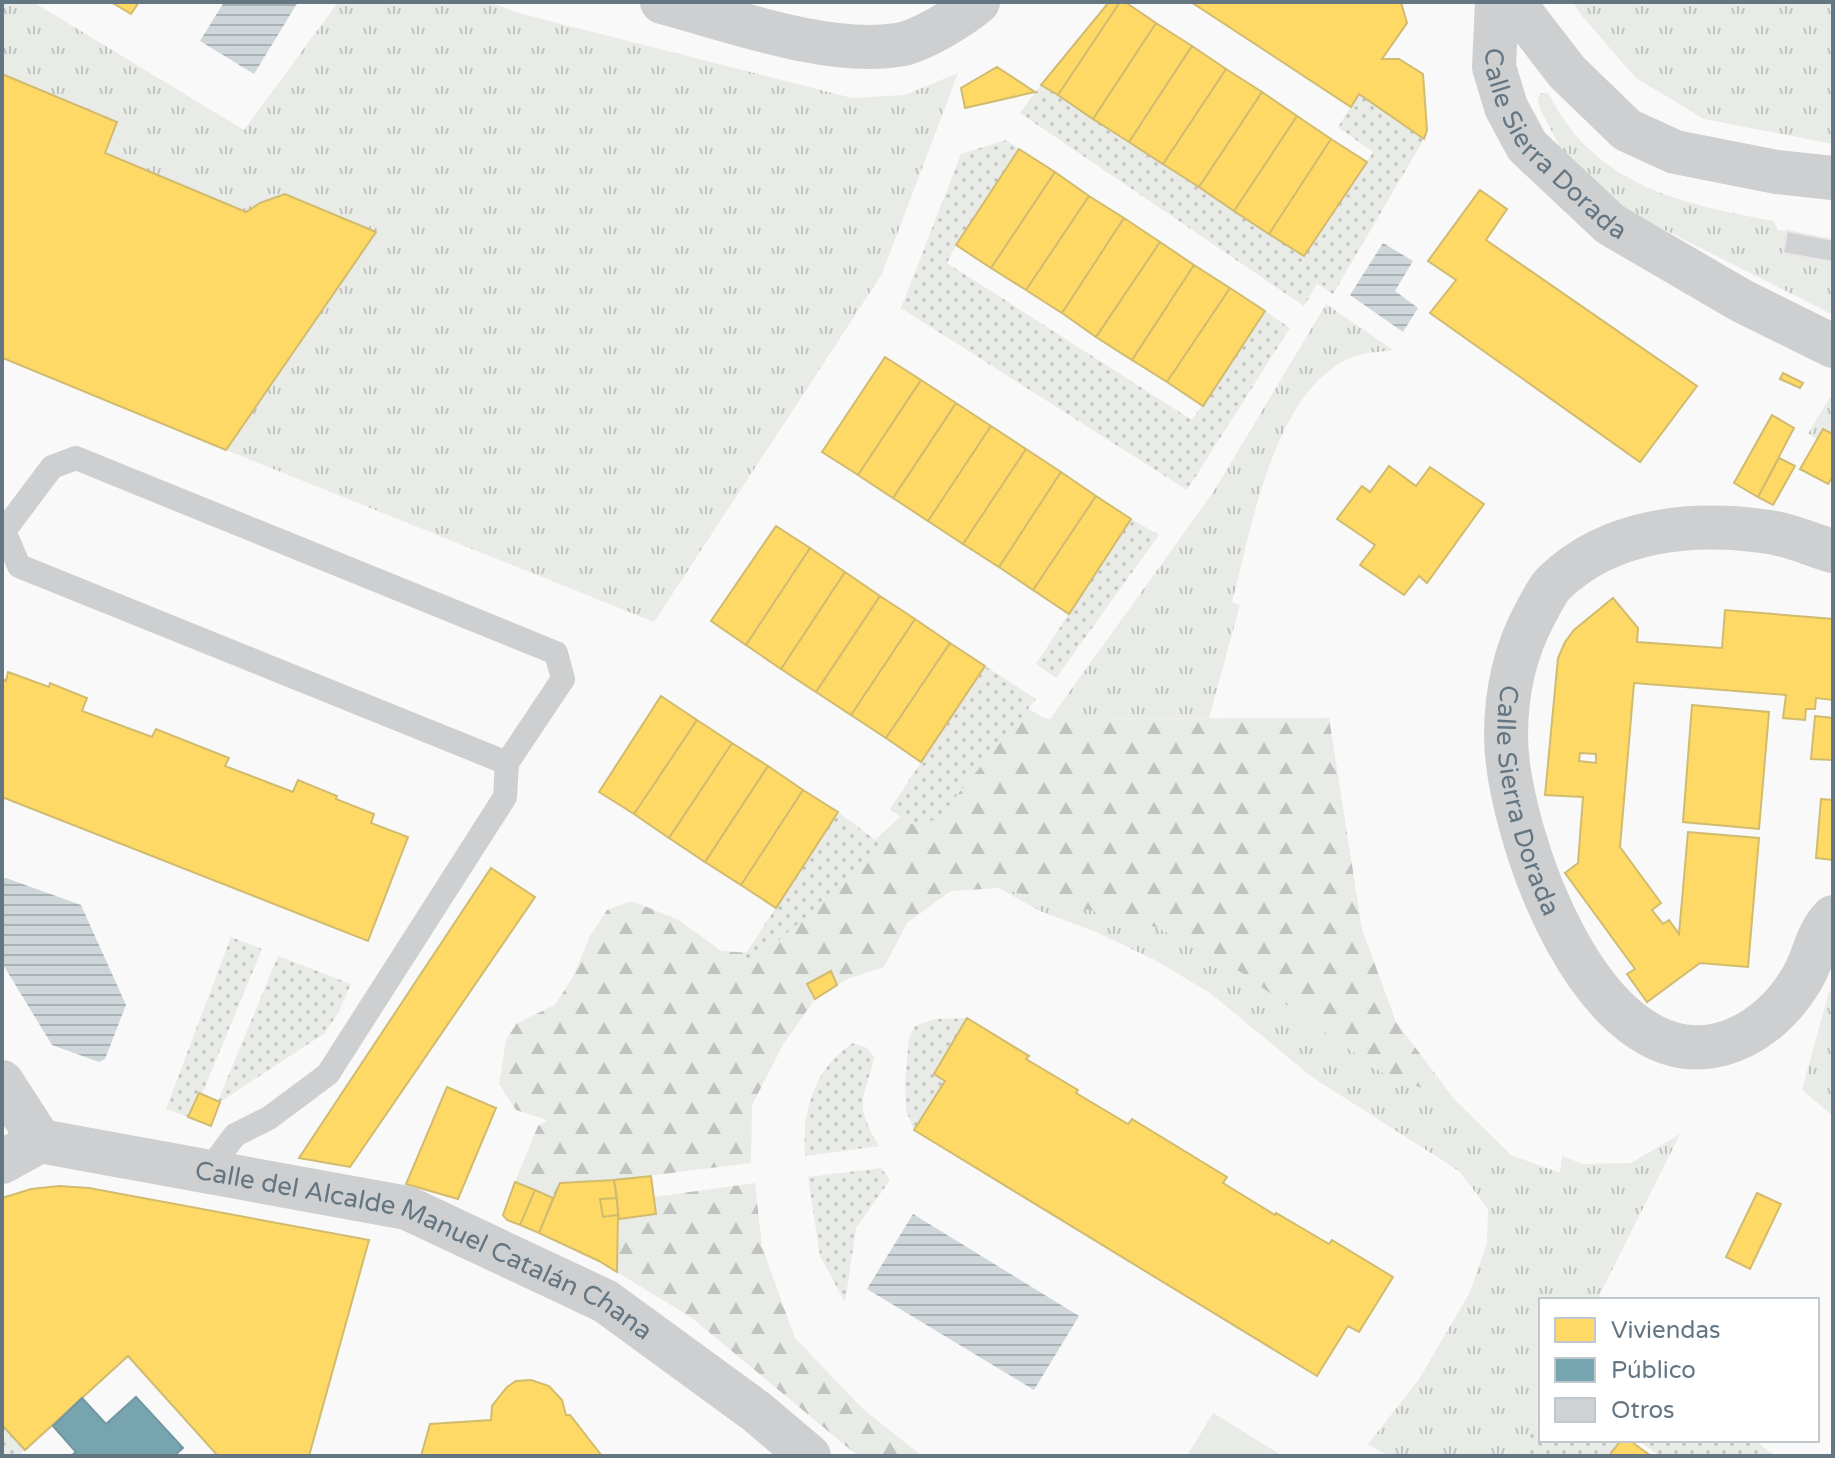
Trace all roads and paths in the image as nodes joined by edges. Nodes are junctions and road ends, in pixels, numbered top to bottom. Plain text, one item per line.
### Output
1 (662, 2) edge
2 (978, 2) edge
3 (1497, 2) edge
4 (1513, 2) edge
5 (1833, 178) edge
6 (1833, 346) edge
7 (1833, 551) edge
8 (507, 763) junction
9 (1833, 917) edge
10 (2, 1082) edge
11 (40, 1141) junction
12 (2, 1162) edge
13 (208, 1171) junction
14 (809, 1456) edge

1 - 2 street
3 - 6 street, Calle Sierra Dorada
4 - 5 street, Calle Sierra Dorada
7 - 9 street, Calle Sierra Dorada
8 - 8 lane
8 - 13 lane
10 - 11 street
11 - 12 street
11 - 13 street, Calle del Alcalde Manuel Catalán Chana
13 - 14 street, Calle del Alcalde Manuel Catalán Chana

